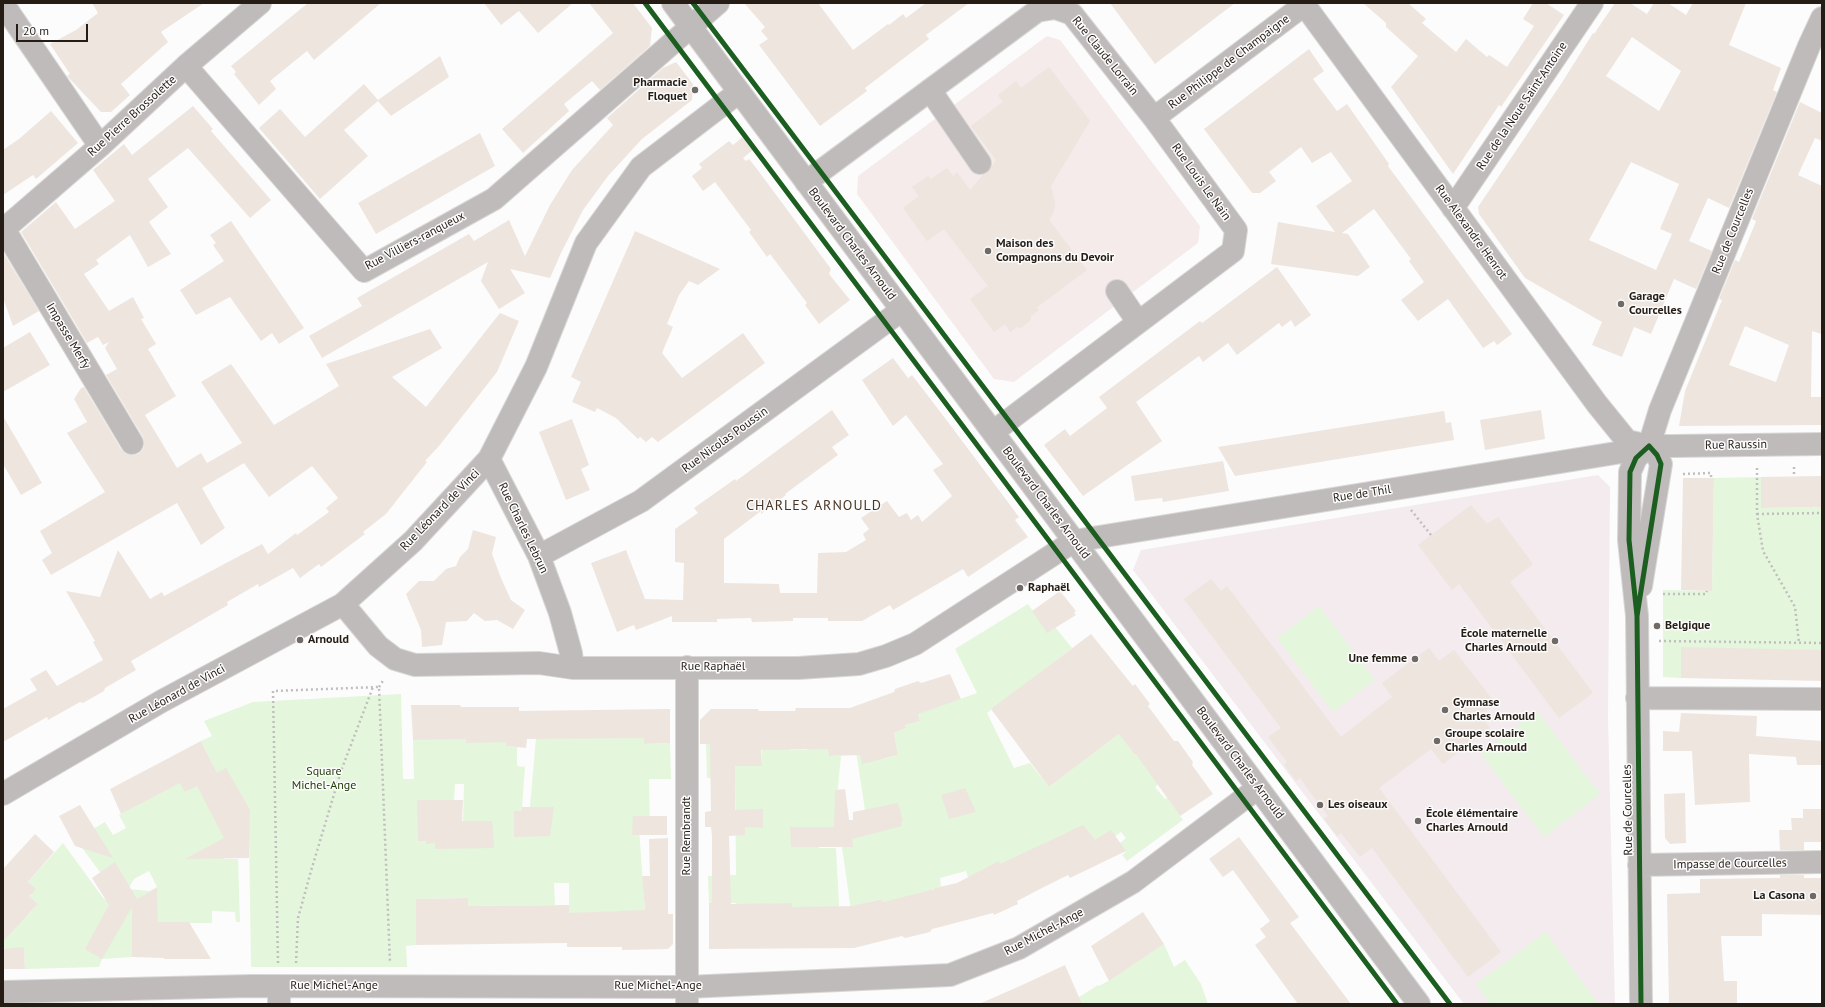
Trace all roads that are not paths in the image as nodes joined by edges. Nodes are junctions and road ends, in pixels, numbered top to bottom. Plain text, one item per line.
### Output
1 (260, 3) edge
2 (673, 3) edge
3 (718, 3) edge
4 (1592, 3) edge
5 (3, 4) edge
6 (1304, 4) edge
7 (1822, 18) edge
8 (690, 27) junction
9 (186, 66) junction
10 (930, 90) junction
11 (739, 92) junction
12 (1154, 118) junction
13 (100, 146) junction
14 (980, 163) dead end
15 (813, 176) junction
16 (1453, 208) junction
17 (3, 230) edge
18 (1117, 291) dead end
19 (902, 310) junction
20 (1138, 322) junction
21 (993, 432) junction
22 (132, 443) dead end
23 (1822, 444) edge
24 (1649, 446) junction
25 (489, 459) junction
26 (1074, 541) junction
27 (539, 556) junction
28 (343, 604) junction
29 (1637, 616) junction
30 (687, 667) junction
31 (573, 668) junction
32 (1637, 698) junction
33 (1822, 699) edge
34 (1258, 788) junction
35 (3, 794) edge
36 (1822, 862) edge
37 (1639, 865) junction
38 (3, 992) edge
39 (285, 992) edge
40 (687, 995) edge
41 (1419, 1004) edge
42 (1641, 1004) edge

1 - 9 street, Rue Pierre Brossolette
2 - 8 street, Boulevard Charles Arnould
3 - 8 street
4 - 16 street, Rue de la Noue Saint-Antoine
5 - 13 street
6 - 12 street, Rue Philippe de Champaigne
6 - 16 street, Rue Alexandre Henrot
7 - 24 street, Rue de Courcelles
8 - 9 street, Rue Villiers-ranqueux
8 - 11 street, Boulevard Charles Arnould
9 - 13 street, Rue Pierre Brossolette
10 - 12 street, Rue Claude Lorrain
10 - 14 street
10 - 15 street, Rue Claude Lorrain
11 - 15 street, Boulevard Charles Arnould
11 - 25 street, Rue Léonard de Vinci
12 - 20 street, Rue Louis Le Nain
13 - 17 street, Rue Pierre Brossolette
15 - 19 street, Boulevard Charles Arnould
16 - 24 street, Rue Alexandre Henrot
17 - 22 street, Impasse Merfy
18 - 20 street
19 - 21 street, Boulevard Charles Arnould
19 - 27 street, Rue Nicolas Poussin
20 - 21 street, Rue Louis Le Nain
21 - 26 street, Boulevard Charles Arnould
23 - 24 street, Rue Raussin
24 - 26 street, Rue de Thil
24 - 29 street, Rue de Courcelles
24 - 29 street, Rue de Courcelles
25 - 27 street, Rue Charles Lebrun
25 - 28 street, Rue Léonard de Vinci
26 - 30 street, Rue Raphaël
26 - 34 street, Boulevard Charles Arnould
27 - 31 street, Rue Charles Lebrun
28 - 31 street, Rue Raphaël
28 - 35 street, Rue Léonard de Vinci
29 - 32 street, Rue de Courcelles
30 - 31 street, Rue Raphaël
30 - 40 street, Rue Rembrandt
32 - 33 street
32 - 37 street, Rue de Courcelles
34 - 40 street, Rue Michel-Ange
34 - 41 street, Boulevard Charles Arnould
36 - 37 street, Impasse de Courcelles
37 - 42 street, Rue de Courcelles
38 - 39 street, Rue Michel-Ange
39 - 40 street, Rue Michel-Ange

